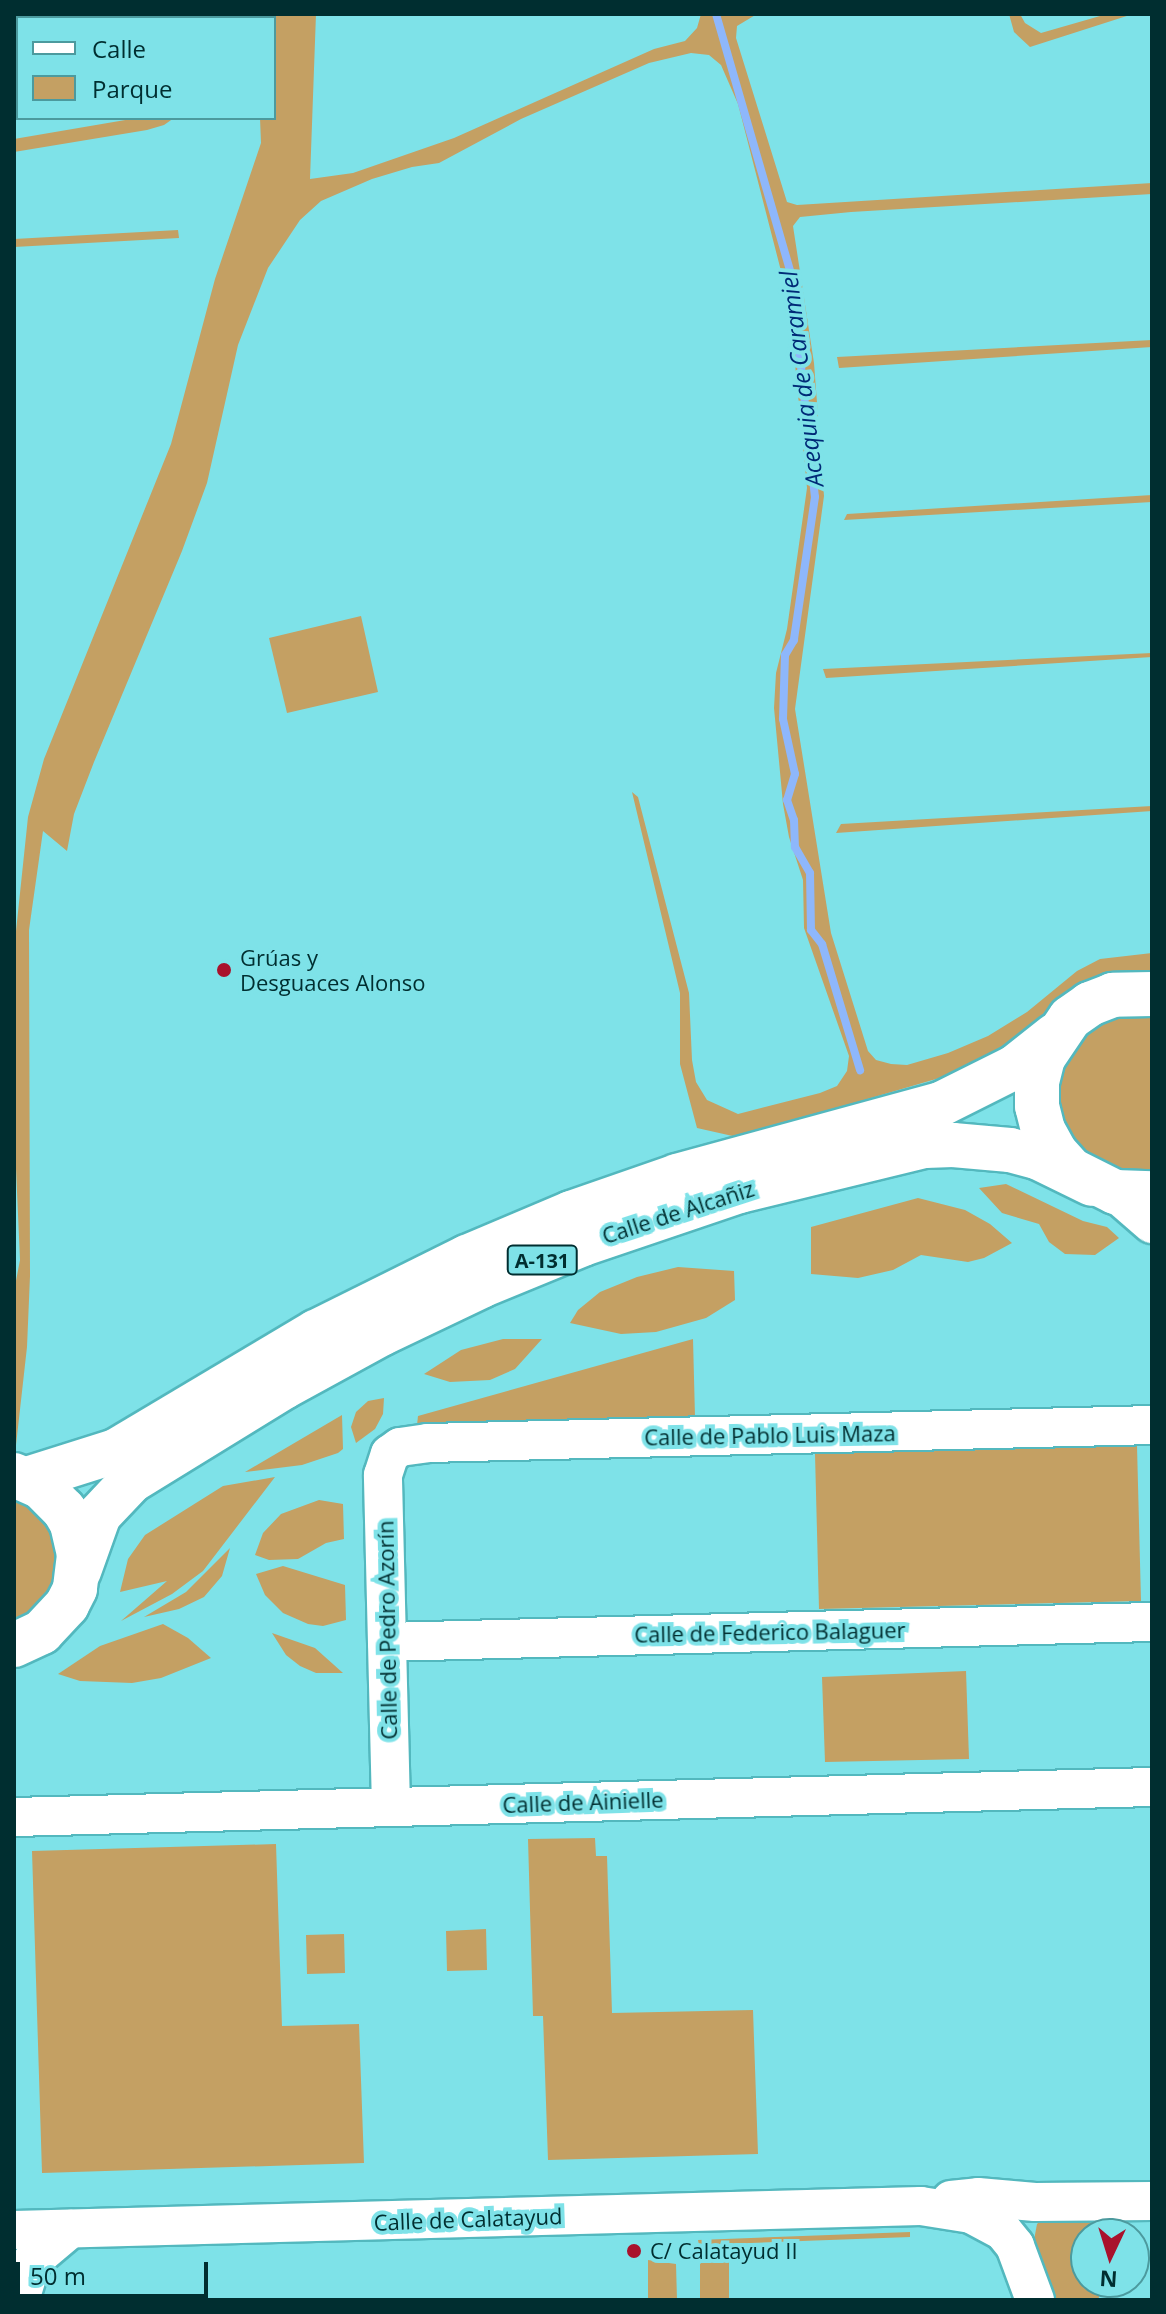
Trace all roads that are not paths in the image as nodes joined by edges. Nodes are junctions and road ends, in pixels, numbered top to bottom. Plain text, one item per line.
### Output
1 (1152, 994) edge
2 (1054, 1036) junction
3 (1120, 1190) edge
4 (1152, 1224) edge
5 (1152, 1425) edge
6 (390, 1454) joint
7 (20, 1477) edge
8 (79, 1571) junction
9 (1152, 1622) edge
10 (387, 1642) junction
11 (14, 1645) edge
12 (1152, 1787) edge
13 (391, 1807) junction
14 (14, 1817) edge
15 (1152, 2201) edge
16 (921, 2206) junction
17 (70, 2229) junction
18 (14, 2230) edge
19 (14, 2271) edge
20 (19, 2300) edge
21 (1032, 2300) edge

1 - 2 main road, A-131
2 - 3 main road, A-131
2 - 7 main road, Calle de Alcañiz / A-131
3 - 4 street
3 - 8 main road, Calle de Alcañiz / A-131
5 - 6 street, Calle de Pablo Luis Maza
6 - 10 street, Calle de Pedro Azorín
7 - 8 main road, A-131
8 - 11 main road, A-131
9 - 10 street, Calle de Federico Balaguer
10 - 13 street, Calle de Pedro Azorín
12 - 13 street, Calle de Ainielle
13 - 14 street, Calle de Ainielle
15 - 16 street, Calle de Calatayud
16 - 17 street, Calle de Calatayud
16 - 21 street, Calle de Calatayud
17 - 18 street, Calle de Calatayud
17 - 20 street
19 - 20 street

